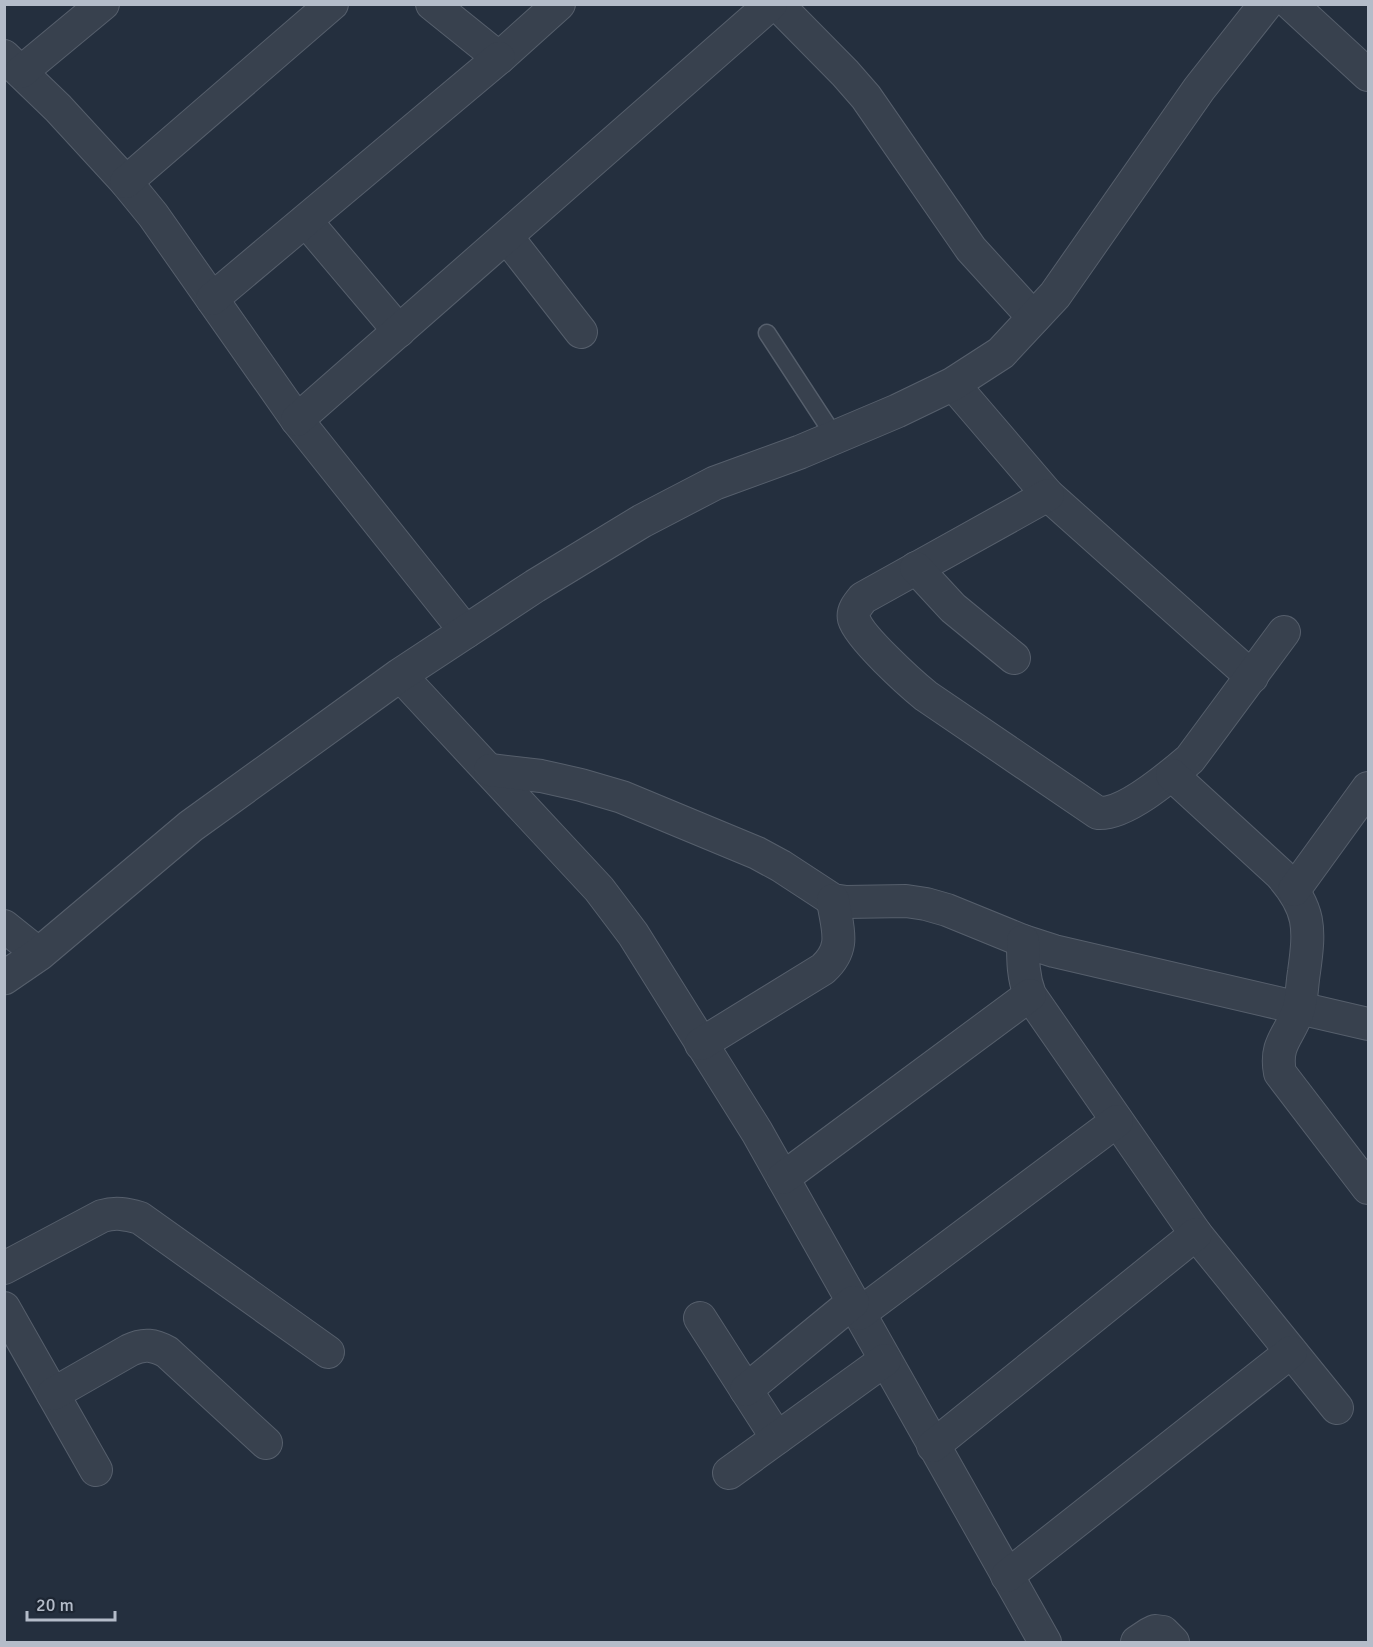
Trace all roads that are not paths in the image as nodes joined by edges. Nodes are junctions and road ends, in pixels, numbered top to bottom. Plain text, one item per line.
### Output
1 (103, 4) edge
2 (332, 4) edge
3 (432, 4) edge
4 (559, 4) edge
5 (771, 4) edge
6 (777, 4) edge
7 (1266, 4) edge
8 (1291, 4) edge
9 (499, 57) junction
10 (13, 64) edge
11 (1368, 75) edge
12 (126, 182) junction
13 (306, 221) junction
14 (507, 237) junction
15 (212, 299) junction
16 (1034, 318) junction
17 (399, 331) junction
18 (581, 332) dead end
19 (767, 333) dead end
20 (953, 384) junction
21 (297, 420) junction
22 (835, 437) junction
23 (1048, 495) junction
24 (916, 568) junction
25 (466, 632) junction
26 (1284, 632) dead end
27 (1014, 658) dead end
28 (400, 675) junction
29 (1252, 677) junction
30 (490, 770) junction
31 (1172, 775) junction
32 (1368, 788) edge
33 (1294, 890) junction
34 (848, 902) junction
35 (4, 926) edge
36 (1023, 941) junction
37 (39, 954) junction
38 (4, 978) edge
39 (1030, 995) junction
40 (1299, 1009) junction
41 (1368, 1024) edge
42 (701, 1044) junction
43 (1117, 1121) junction
44 (783, 1178) junction
45 (1368, 1188) edge
46 (1196, 1234) junction
47 (4, 1268) edge
48 (4, 1308) edge
49 (856, 1308) junction
50 (700, 1318) dead end
51 (328, 1352) dead end
52 (1291, 1352) junction
53 (885, 1360) junction
54 (746, 1390) junction
55 (53, 1394) junction
56 (1337, 1408) dead end
57 (777, 1438) junction
58 (266, 1443) dead end
59 (933, 1446) junction
60 (96, 1470) dead end
61 (729, 1473) dead end
62 (1007, 1576) junction
63 (1045, 1642) edge
64 (1137, 1642) edge
65 (1173, 1642) edge

1 - 10 street
2 - 12 street
3 - 9 street
4 - 9 street
5 - 14 street
6 - 16 street
7 - 16 street
8 - 11 street
9 - 13 street
10 - 12 street
12 - 15 street
13 - 15 street
13 - 17 street
14 - 17 street
14 - 18 street
15 - 21 street
16 - 20 street
17 - 21 street
19 - 22 lane
20 - 22 street
20 - 23 street
21 - 25 street
22 - 25 street
23 - 24 street
23 - 29 street
24 - 27 street
24 - 31 street
25 - 28 street
26 - 29 street
28 - 30 street
28 - 37 street
29 - 31 street
30 - 34 street
30 - 42 street
31 - 33 street
32 - 33 street
33 - 40 street
34 - 36 street
34 - 42 street
35 - 37 street
36 - 39 street
36 - 40 street
37 - 38 street
39 - 43 street
39 - 44 street
40 - 41 street
40 - 45 street
42 - 44 street
43 - 46 street
43 - 49 street
44 - 49 street
46 - 52 street
46 - 59 street
47 - 51 street
48 - 55 street
49 - 53 street
49 - 54 street
50 - 54 street
52 - 56 street
52 - 62 street
53 - 57 street
53 - 59 street
54 - 57 street
55 - 58 street
55 - 60 street
57 - 61 street
59 - 62 street
62 - 63 street
64 - 65 street

